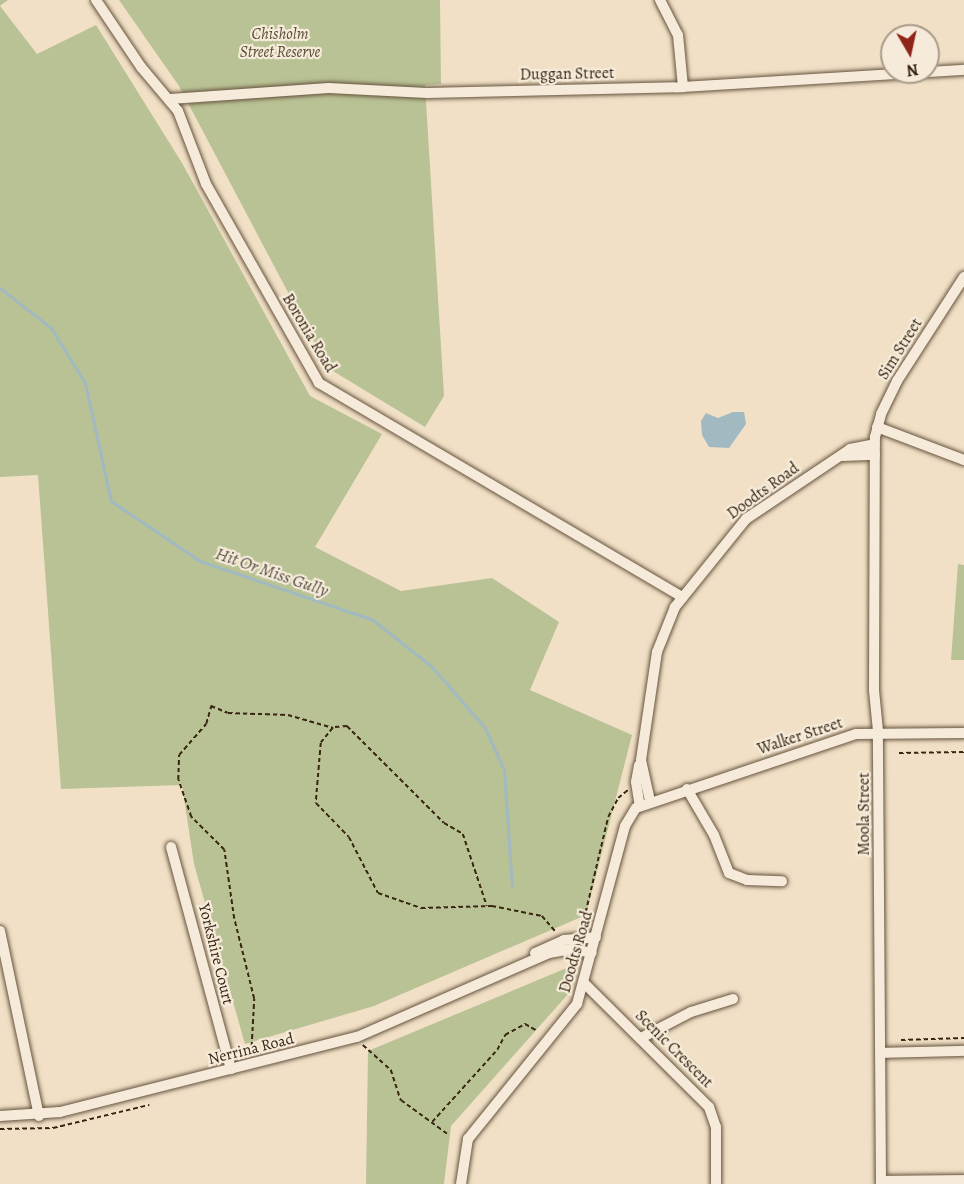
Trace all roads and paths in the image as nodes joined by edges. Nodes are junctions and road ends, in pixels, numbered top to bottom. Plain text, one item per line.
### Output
1 (96, 0) edge
2 (660, 0) edge
3 (964, 70) edge
4 (683, 87) junction
5 (170, 99) junction
6 (964, 277) edge
7 (877, 427) junction
8 (875, 449) junction
9 (962, 460) edge
10 (683, 597) junction
11 (333, 728) junction
12 (878, 731) junction
13 (964, 733) edge
14 (964, 752) edge
15 (642, 753) junction
16 (899, 753) dead end
17 (636, 786) junction
18 (687, 789) junction
19 (645, 803) junction
20 (171, 847) dead end
21 (782, 881) dead end
22 (487, 906) junction
23 (0, 931) edge
24 (596, 937) junction
25 (579, 938) junction
26 (562, 940) junction
27 (592, 953) junction
28 (498, 974) junction
29 (585, 984) junction
30 (733, 999) dead end
31 (536, 1030) dead end
32 (357, 1037) junction
33 (641, 1038) junction
34 (964, 1038) edge
35 (901, 1040) dead end
36 (964, 1051) edge
37 (881, 1053) junction
38 (251, 1065) junction
39 (231, 1069) junction
40 (148, 1105) dead end
41 (0, 1116) edge
42 (34, 1116) junction
43 (432, 1122) junction
44 (0, 1130) edge
45 (449, 1135) dead end
46 (964, 1180) edge
47 (881, 1182) edge
48 (461, 1184) edge
49 (716, 1184) edge

1 - 5 street, Boronia Road
2 - 4 street
3 - 4 street, Duggan Street
4 - 5 street, Duggan Street
5 - 10 street, Boronia Road
6 - 7 street, Sim Street
7 - 8 street, Sim Street
7 - 9 street
8 - 10 street, Doodts Road
8 - 12 street, Moola Street
10 - 15 street, Doodts Road
11 - 22 path
11 - 22 path
11 - 38 path
12 - 13 street, Walker Street
12 - 18 street, Walker Street
12 - 37 street, Moola Street
14 - 16 path
15 - 17 street, Doodts Road
15 - 19 street, Doodts Road
17 - 19 street, Doodts Road
17 - 25 path
18 - 19 street, Walker Street
18 - 21 street
19 - 24 street, Doodts Road
20 - 39 street, Yorkshire Court
22 - 26 path
23 - 42 street
24 - 25 street, Nerrina Road
24 - 27 street, Doodts Road
25 - 26 street, Nerrina Road
26 - 28 street, Nerrina Road
27 - 28 street, Nerrina Road
27 - 29 street, Doodts Road
28 - 32 street, Nerrina Road
29 - 33 street, Scenic Crescent
29 - 48 street, Doodts Road
30 - 33 street
31 - 43 path
32 - 38 street, Nerrina Road
32 - 43 path
33 - 49 street, Scenic Crescent
34 - 35 path
36 - 37 street
37 - 47 street, Moola Street
38 - 39 street, Nerrina Road
39 - 42 street, Nerrina Road
40 - 44 path
41 - 42 street, Nerrina Road
43 - 45 path
46 - 47 street

